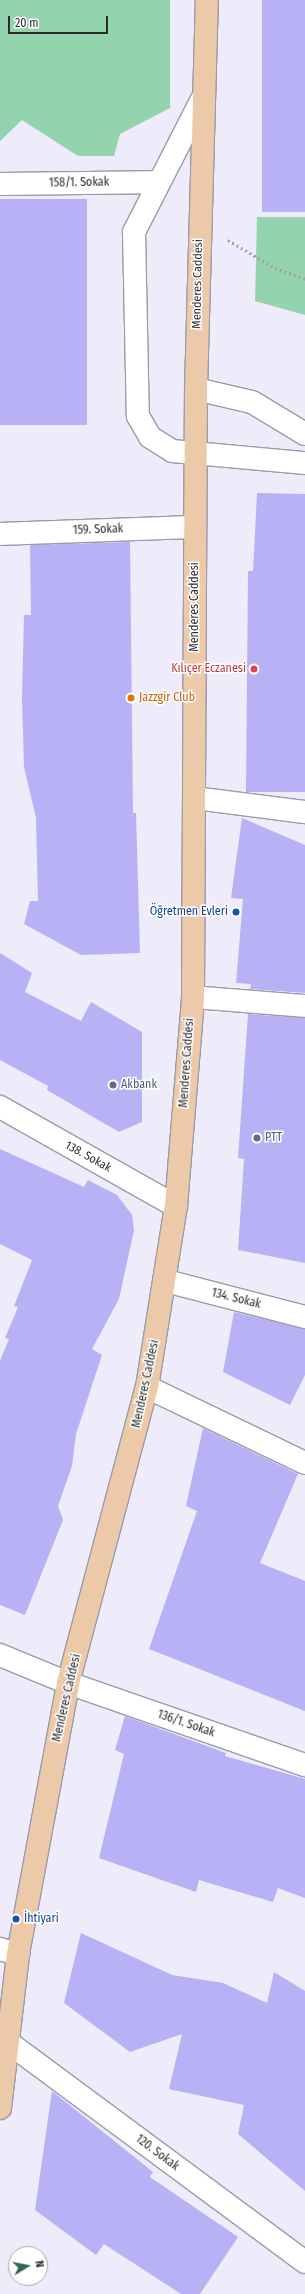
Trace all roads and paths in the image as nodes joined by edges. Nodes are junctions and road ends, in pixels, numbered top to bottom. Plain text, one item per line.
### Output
1 (207, 0) edge
2 (202, 101) junction
3 (158, 182) junction
4 (0, 184) edge
5 (199, 222) junction
6 (305, 279) edge
7 (196, 389) junction
8 (305, 434) edge
9 (196, 452) junction
10 (305, 463) edge
11 (195, 527) junction
12 (0, 534) edge
13 (195, 798) junction
14 (305, 812) edge
15 (192, 997) junction
16 (305, 1006) edge
17 (0, 1107) edge
18 (176, 1206) junction
19 (166, 1281) junction
20 (305, 1317) edge
21 (147, 1387) junction
22 (305, 1463) edge
23 (0, 1655) edge
24 (68, 1683) junction
25 (305, 1765) edge
26 (9, 1952) edge
27 (9, 2043) junction
28 (0, 2108) edge
29 (305, 2262) edge

1 - 2 main road, Menderes Caddesi
2 - 3 street
2 - 5 main road, Menderes Caddesi
3 - 4 street, 158/1. Sokak
3 - 9 street
5 - 6 path
5 - 7 main road, Menderes Caddesi
7 - 8 street
7 - 9 main road, Menderes Caddesi
9 - 10 street
9 - 11 main road, Menderes Caddesi
11 - 12 street, 159. Sokak
11 - 13 main road, Menderes Caddesi
13 - 14 street
13 - 15 main road, Menderes Caddesi
15 - 16 street
15 - 18 main road, Menderes Caddesi
17 - 18 street, 138. Sokak
18 - 19 main road, Menderes Caddesi
19 - 20 street, 134. Sokak
19 - 21 main road, Menderes Caddesi
21 - 22 street
21 - 24 main road, Menderes Caddesi
23 - 24 street, 136/1. Sokak
24 - 25 street, 136/1. Sokak
24 - 26 main road, Menderes Caddesi
26 - 27 main road, Menderes Caddesi
27 - 28 main road, Menderes Caddesi
27 - 29 street, 120. Sokak

